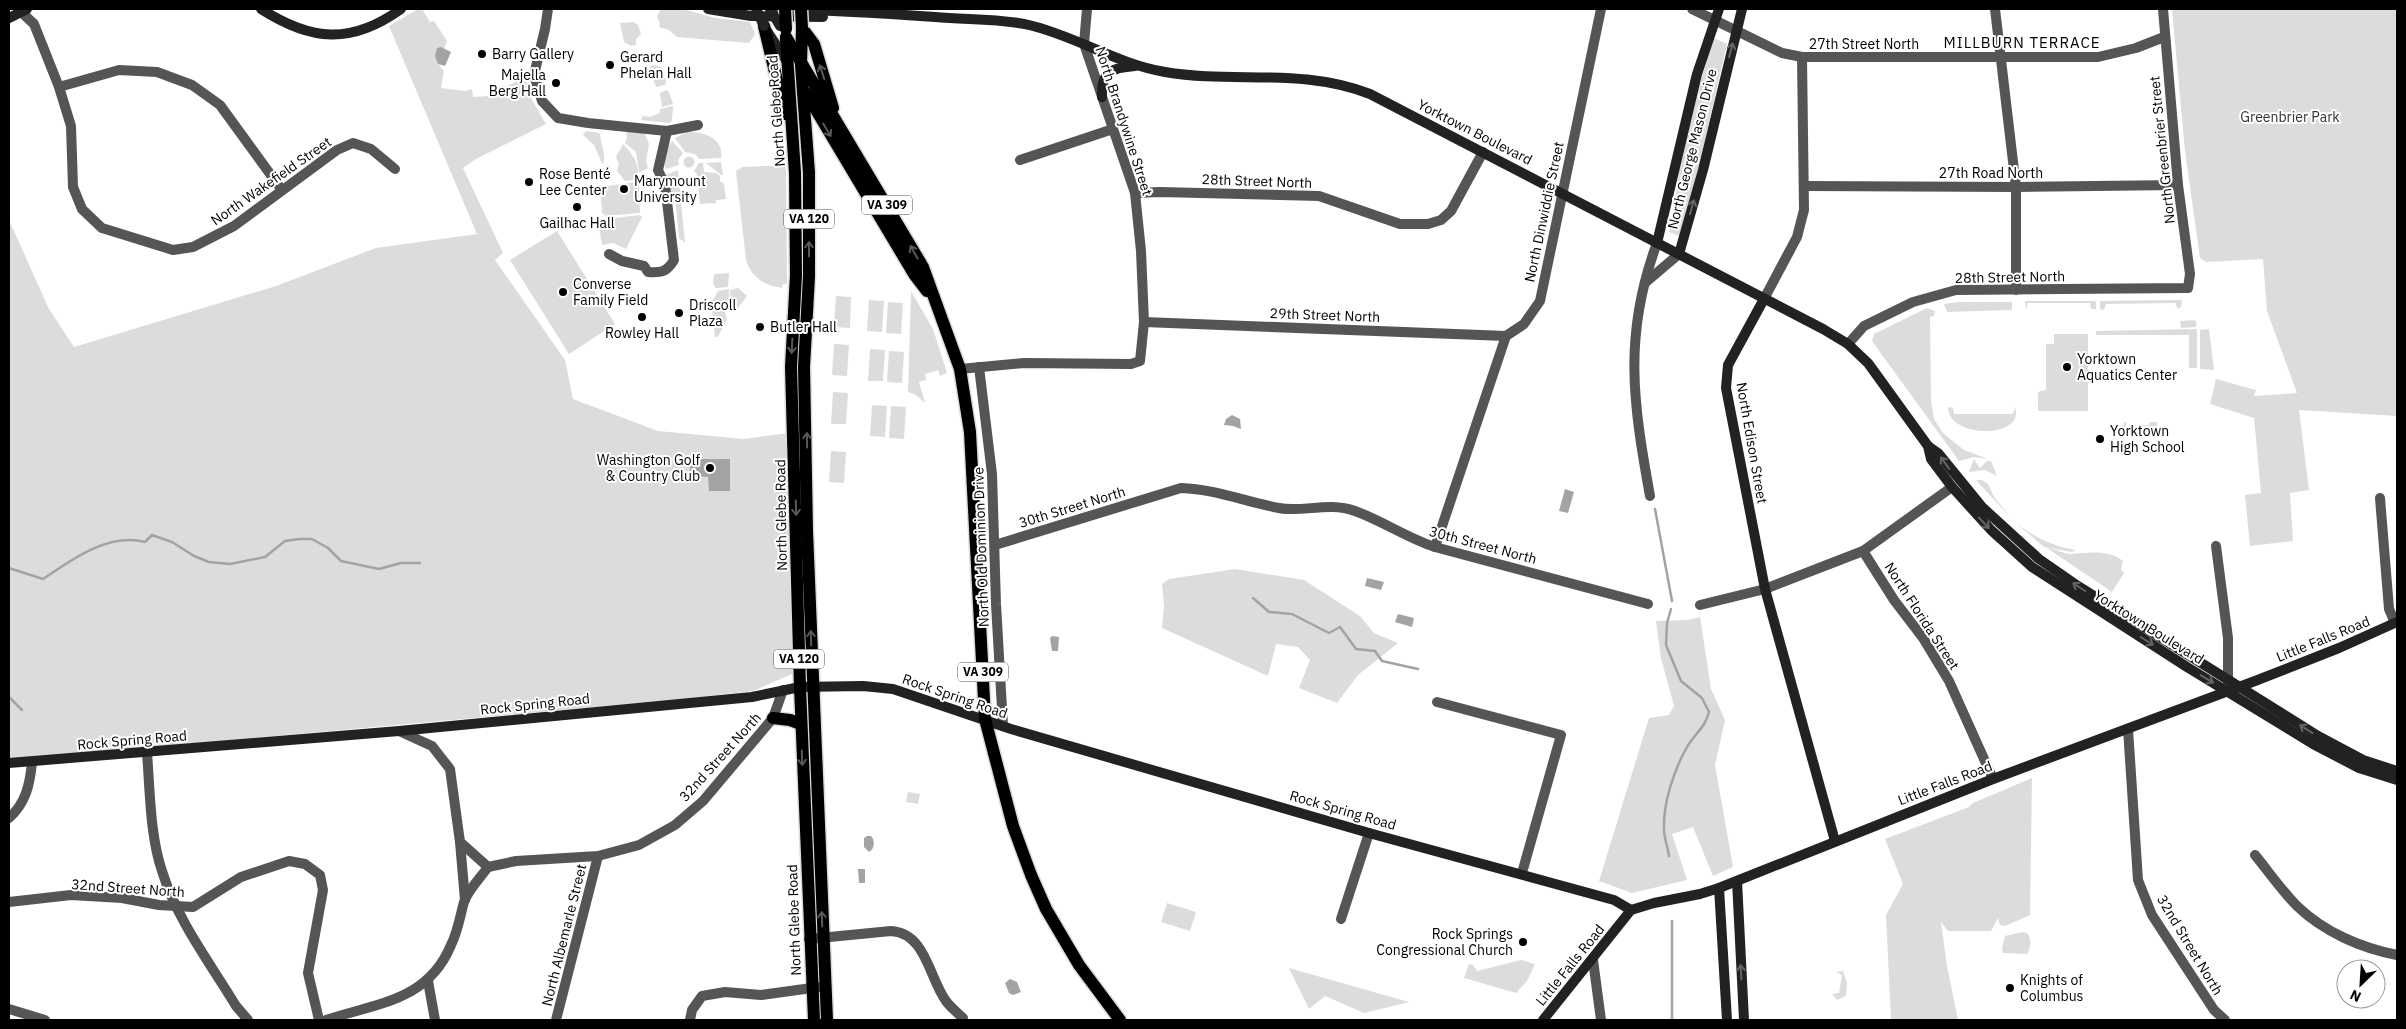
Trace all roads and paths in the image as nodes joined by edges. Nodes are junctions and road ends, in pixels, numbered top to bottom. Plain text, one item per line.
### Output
1 (261, 9) edge
2 (401, 9) edge
3 (548, 9) edge
4 (708, 9) edge
5 (756, 9) edge
6 (770, 9) edge
7 (785, 9) edge
8 (801, 9) edge
9 (1088, 9) edge
10 (1601, 9) edge
11 (1692, 9) edge
12 (1719, 9) edge
13 (1742, 9) edge
14 (1995, 9) edge
15 (2163, 9) edge
16 (22, 10) edge
17 (934, 13) edge
18 (9, 18) edge
19 (1716, 19) junction
20 (764, 26) junction
21 (802, 28) junction
22 (784, 31) junction
23 (1736, 31) junction
24 (2164, 38) junction
25 (1084, 44) junction
26 (1802, 58) junction
27 (2000, 58) junction
28 (786, 60) junction
29 (801, 65) junction
30 (1138, 66) junction
31 (59, 87) junction
32 (803, 88) junction
33 (1102, 97) junction
34 (833, 118) junction
35 (698, 125) dead end
36 (1114, 129) junction
37 (667, 131) junction
38 (793, 134) junction
39 (1483, 152) junction
40 (1020, 160) dead end
41 (396, 169) dead end
42 (2178, 185) junction
43 (1804, 186) junction
44 (2016, 187) junction
45 (282, 189) junction
46 (1135, 193) junction
47 (1562, 193) junction
48 (1657, 243) junction
49 (609, 254) dead end
50 (1679, 254) junction
51 (1646, 282) junction
52 (2188, 288) joint
53 (2016, 290) junction
54 (932, 297) junction
55 (1764, 299) junction
56 (1144, 322) junction
57 (1506, 336) junction
58 (1848, 344) junction
59 (979, 367) junction
60 (960, 370) junction
61 (1928, 446) junction
62 (1952, 487) junction
63 (1650, 496) dead end
64 (2380, 498) dead end
65 (995, 545) junction
66 (2216, 546) dead end
67 (1435, 547) junction
68 (1863, 551) junction
69 (1765, 589) junction
70 (1648, 604) dead end
71 (1700, 605) dead end
72 (2396, 623) edge
73 (2229, 680) junction
74 (806, 687) junction
75 (2240, 687) junction
76 (783, 690) junction
77 (2228, 692) junction
78 (1437, 702) dead end
79 (773, 718) junction
80 (986, 719) junction
81 (801, 724) junction
82 (1003, 726) junction
83 (430, 728) junction
84 (2128, 729) junction
85 (399, 731) junction
86 (432, 746) junction
87 (147, 753) junction
88 (32, 762) junction
89 (9, 763) edge
90 (2397, 771) edge
91 (1993, 779) junction
92 (2397, 780) edge
93 (9, 818) edge
94 (1369, 833) junction
95 (1835, 841) junction
96 (460, 842) junction
97 (2256, 855) dead end
98 (598, 856) junction
99 (488, 867) junction
100 (1522, 873) junction
101 (1737, 881) junction
102 (1719, 888) junction
103 (465, 900) junction
104 (9, 902) edge
105 (175, 905) junction
106 (1631, 910) junction
107 (1342, 919) dead end
108 (822, 938) junction
109 (809, 939) junction
110 (2397, 955) edge
111 (1592, 960) junction
112 (428, 981) junction
113 (825, 987) junction
114 (812, 988) junction
115 (9, 1010) edge
116 (963, 1018) dead end
117 (45, 1020) edge
118 (248, 1020) edge
119 (320, 1020) edge
120 (326, 1020) edge
121 (435, 1020) edge
122 (556, 1020) edge
123 (690, 1020) edge
124 (814, 1020) edge
125 (827, 1020) edge
126 (1120, 1020) edge
127 (1543, 1020) edge
128 (1601, 1020) edge
129 (1726, 1020) edge
130 (1744, 1020) edge
131 (2225, 1020) edge

1 - 2 street
3 - 37 street
4 - 17 street, Yorktown Boulevard
5 - 20 street, VA 309, bridge
6 - 17 street, Yorktown Boulevard
6 - 22 street, VA 309, bridge
7 - 22 main road, North Glebe Road / VA 120, bridge
8 - 21 main road, North Glebe Road / VA 120, bridge
9 - 25 street, North Brandywine Street
10 - 47 street, North Dinwiddie Street
11 - 19 street, 27th Street North
12 - 19 street, North George Mason Drive
13 - 23 street, North George Mason Drive
14 - 27 street
15 - 24 street, North Greenbrier Street
16 - 18 street
16 - 31 street, North Wakefield Street
17 - 25 street, Yorktown Boulevard
19 - 23 street, 27th Street North
19 - 48 street, North George Mason Drive
20 - 28 street, VA 309
20 - 38 main road
21 - 29 main road, North Glebe Road / VA 120
34 -> 21 main road
22 - 28 main road, North Glebe Road / VA 120
22 - 29 main road, VA 309
23 - 26 street, 27th Street North
50 -> 23 street, North George Mason Drive
24 - 27 street, 27th Street North
24 - 42 street, North Greenbrier Street
25 - 30 street, Yorktown Boulevard
25 - 33 street, North Brandywine Street
26 - 27 street, 27th Street North
26 - 43 street, North Edison Street
27 - 44 street
28 - 32 main road, VA 309
28 - 38 main road, North Glebe Road / VA 120
29 - 32 main road, North Glebe Road / VA 120
29 - 34 main road, VA 309
30 - 33 street
30 - 39 street, Yorktown Boulevard
31 - 45 street
31 - 45 street, North Wakefield Street
32 -> 54 main road, VA 309
74 -> 32 main road, North Glebe Road / VA 120
33 - 36 street, North Brandywine Street
54 -> 34 main road, VA 309
35 - 37 street
36 - 40 street
36 - 46 street, North Brandywine Street
37 - 49 street
38 -> 74 main road, North Glebe Road / VA 120
39 - 46 street, 28th Street North
39 - 47 street, Yorktown Boulevard
41 - 45 street, North Wakefield Street
42 - 44 street, 27th Road North
42 - 52 street, North Greenbrier Street
43 - 44 street, 27th Road North
43 - 55 street, North Edison Street
44 - 53 street
46 - 56 street, North Brandywine Street
47 - 48 street, Yorktown Boulevard
47 - 57 street, North Dinwiddie Street
48 - 50 street, Yorktown Boulevard
48 - 51 street, North George Mason Drive
50 - 51 street
50 - 55 street, Yorktown Boulevard
51 - 63 street, North George Mason Drive
52 - 53 street, 28th Street North
53 - 58 street, 28th Street North
54 - 60 main road, VA 309
55 - 58 street, Yorktown Boulevard
55 - 69 street, North Edison Street
56 - 57 street, 29th Street North
56 - 59 street, North Brandywine Street
57 - 67 street
58 - 61 street, Yorktown Boulevard
59 - 60 street
59 - 65 street, North Old Dominion Drive
60 - 80 main road, VA 309
61 - 62 street, Yorktown Boulevard
73 -> 61 street, Yorktown Boulevard
62 - 68 street
62 -> 77 street, Yorktown Boulevard
64 - 72 street
65 - 67 street, 30th Street North
65 - 82 street, North Old Dominion Drive
66 - 73 street
67 - 70 street, 30th Street North
68 - 69 street
68 - 91 street, North Florida Street
69 - 71 street
69 - 95 street, North Edison Street
72 - 75 street, Little Falls Road
73 - 75 street, Yorktown Boulevard
73 - 77 street
74 - 76 street, Rock Spring Road
74 - 80 street, Rock Spring Road
74 - 81 main road, North Glebe Road / VA 120
108 -> 74 main road, North Glebe Road / VA 120
75 - 77 street, Little Falls Road
90 -> 75 street, Yorktown Boulevard
76 - 79 street, 32nd Street North
76 - 83 street, Rock Spring Road
77 - 84 street, Little Falls Road
77 - 92 street, Yorktown Boulevard
78 - 100 street
79 - 81 main road
79 - 98 street, 32nd Street North
80 - 82 street, Rock Spring Road
80 - 126 main road, VA 309
81 -> 109 main road, North Glebe Road / VA 120
82 - 94 street, Rock Spring Road
83 - 85 street, Rock Spring Road
83 - 86 street
84 - 91 street, Little Falls Road
84 - 131 street, 32nd Street North
85 - 86 street
85 - 87 street, Rock Spring Road
86 - 96 street
87 - 88 street, Rock Spring Road
87 - 105 street
88 - 89 street, Rock Spring Road
88 - 93 street
91 - 95 street, Little Falls Road
94 - 100 street, Rock Spring Road
94 - 107 street
95 - 101 street, Little Falls Road
96 - 99 street
96 - 103 street
97 - 110 street
98 - 99 street, 32nd Street North
98 - 122 street, North Albemarle Street
99 - 103 street
100 - 106 street, Rock Spring Road
101 - 102 street, Little Falls Road
130 -> 101 street
102 - 106 street, Little Falls Road
102 - 129 street
103 - 112 street
104 - 105 street, 32nd Street North
105 - 118 street
105 - 119 street, 32nd Street North
106 - 111 street, Little Falls Road
108 - 109 street
108 - 113 main road, North Glebe Road / VA 120
108 - 116 street
109 - 114 main road, North Glebe Road / VA 120
111 - 127 street, Little Falls Road
111 - 128 street
112 - 120 street
112 - 121 street
113 - 114 street
113 - 125 main road, North Glebe Road / VA 120
114 - 123 street
114 - 124 main road, North Glebe Road / VA 120
115 - 117 street

